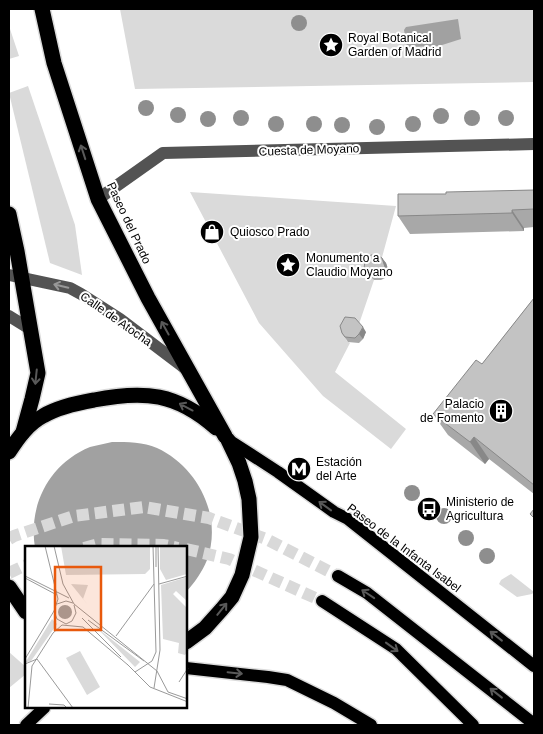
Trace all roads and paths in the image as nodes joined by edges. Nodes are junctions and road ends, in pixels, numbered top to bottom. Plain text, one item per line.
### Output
1 (42, 9) edge
2 (534, 144) edge
3 (98, 198) junction
4 (9, 214) edge
5 (15, 276) edge
6 (9, 316) edge
7 (30, 329) junction
8 (188, 371) junction
9 (23, 432) junction
10 (226, 438) junction
11 (9, 452) edge
12 (338, 576) tunnel mouth
13 (9, 587) edge
14 (322, 601) tunnel mouth
15 (25, 611) edge
16 (188, 641) edge
17 (534, 666) edge
18 (188, 668) edge
19 (43, 709) edge
20 (534, 724) edge
21 (26, 725) edge
22 (370, 725) edge
23 (473, 725) edge

3 -> 1 highway, Paseo del Prado
2 - 3 street, Cuesta de Moyano
8 -> 3 highway, Paseo del Prado
4 - 5 highway
5 - 7 highway
8 -> 5 street, Calle de Atocha
6 - 7 street
7 -> 9 highway
8 - 10 highway, Paseo del Prado
10 -> 9 highway
9 - 11 highway
16 -> 10 highway, Paseo del Prado
17 -> 10 main road, Paseo de la Infanta Isabel
20 -> 12 main road
13 - 15 highway
14 -> 23 main road
18 -> 22 main road
19 - 21 main road

